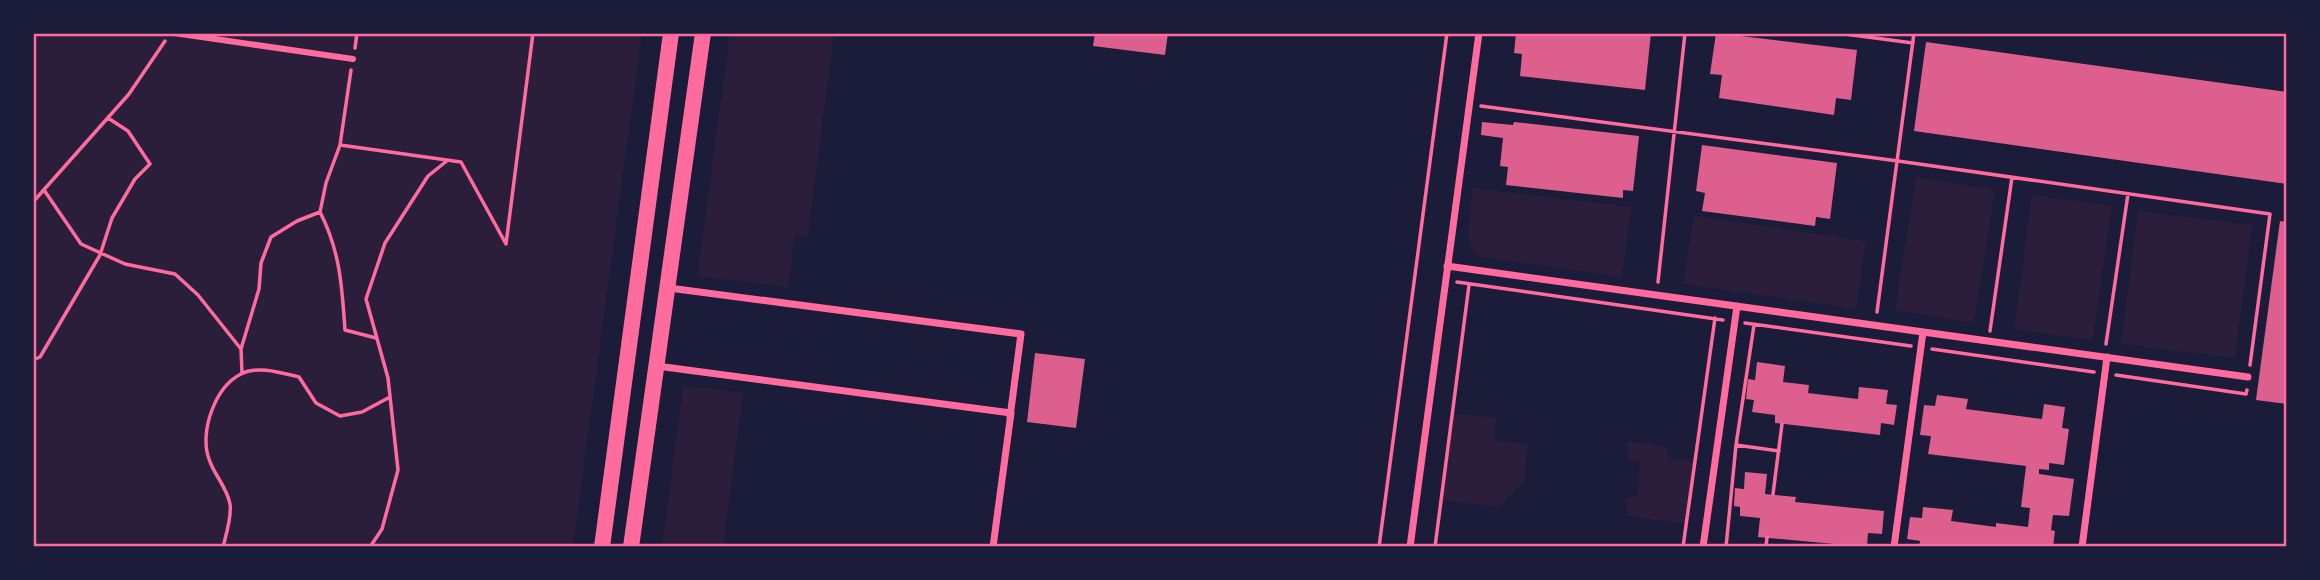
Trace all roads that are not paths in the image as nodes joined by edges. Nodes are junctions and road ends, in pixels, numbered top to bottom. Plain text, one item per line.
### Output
1 (172, 33) edge
2 (671, 33) edge
3 (703, 33) edge
4 (1479, 33) edge
5 (353, 58) road end
6 (1447, 266) junction
7 (668, 288) junction
8 (1737, 306) junction
9 (1923, 332) junction
10 (2107, 358) junction
11 (657, 365) junction
12 (2248, 377) road end
13 (1009, 425) junction
14 (602, 547) edge
15 (631, 547) edge
16 (993, 547) edge
17 (1409, 547) edge
18 (1703, 547) edge
19 (1894, 547) edge
20 (2082, 547) edge

1 - 5 street
2 - 14 main road
3 - 7 main road
4 - 6 street
6 - 8 street
6 - 17 street
7 - 11 main road
7 - 13 street
8 - 9 street
8 - 18 street
9 - 10 street
9 - 19 street
10 - 12 street
10 - 20 street
11 - 13 street
11 - 15 main road
13 - 16 street

